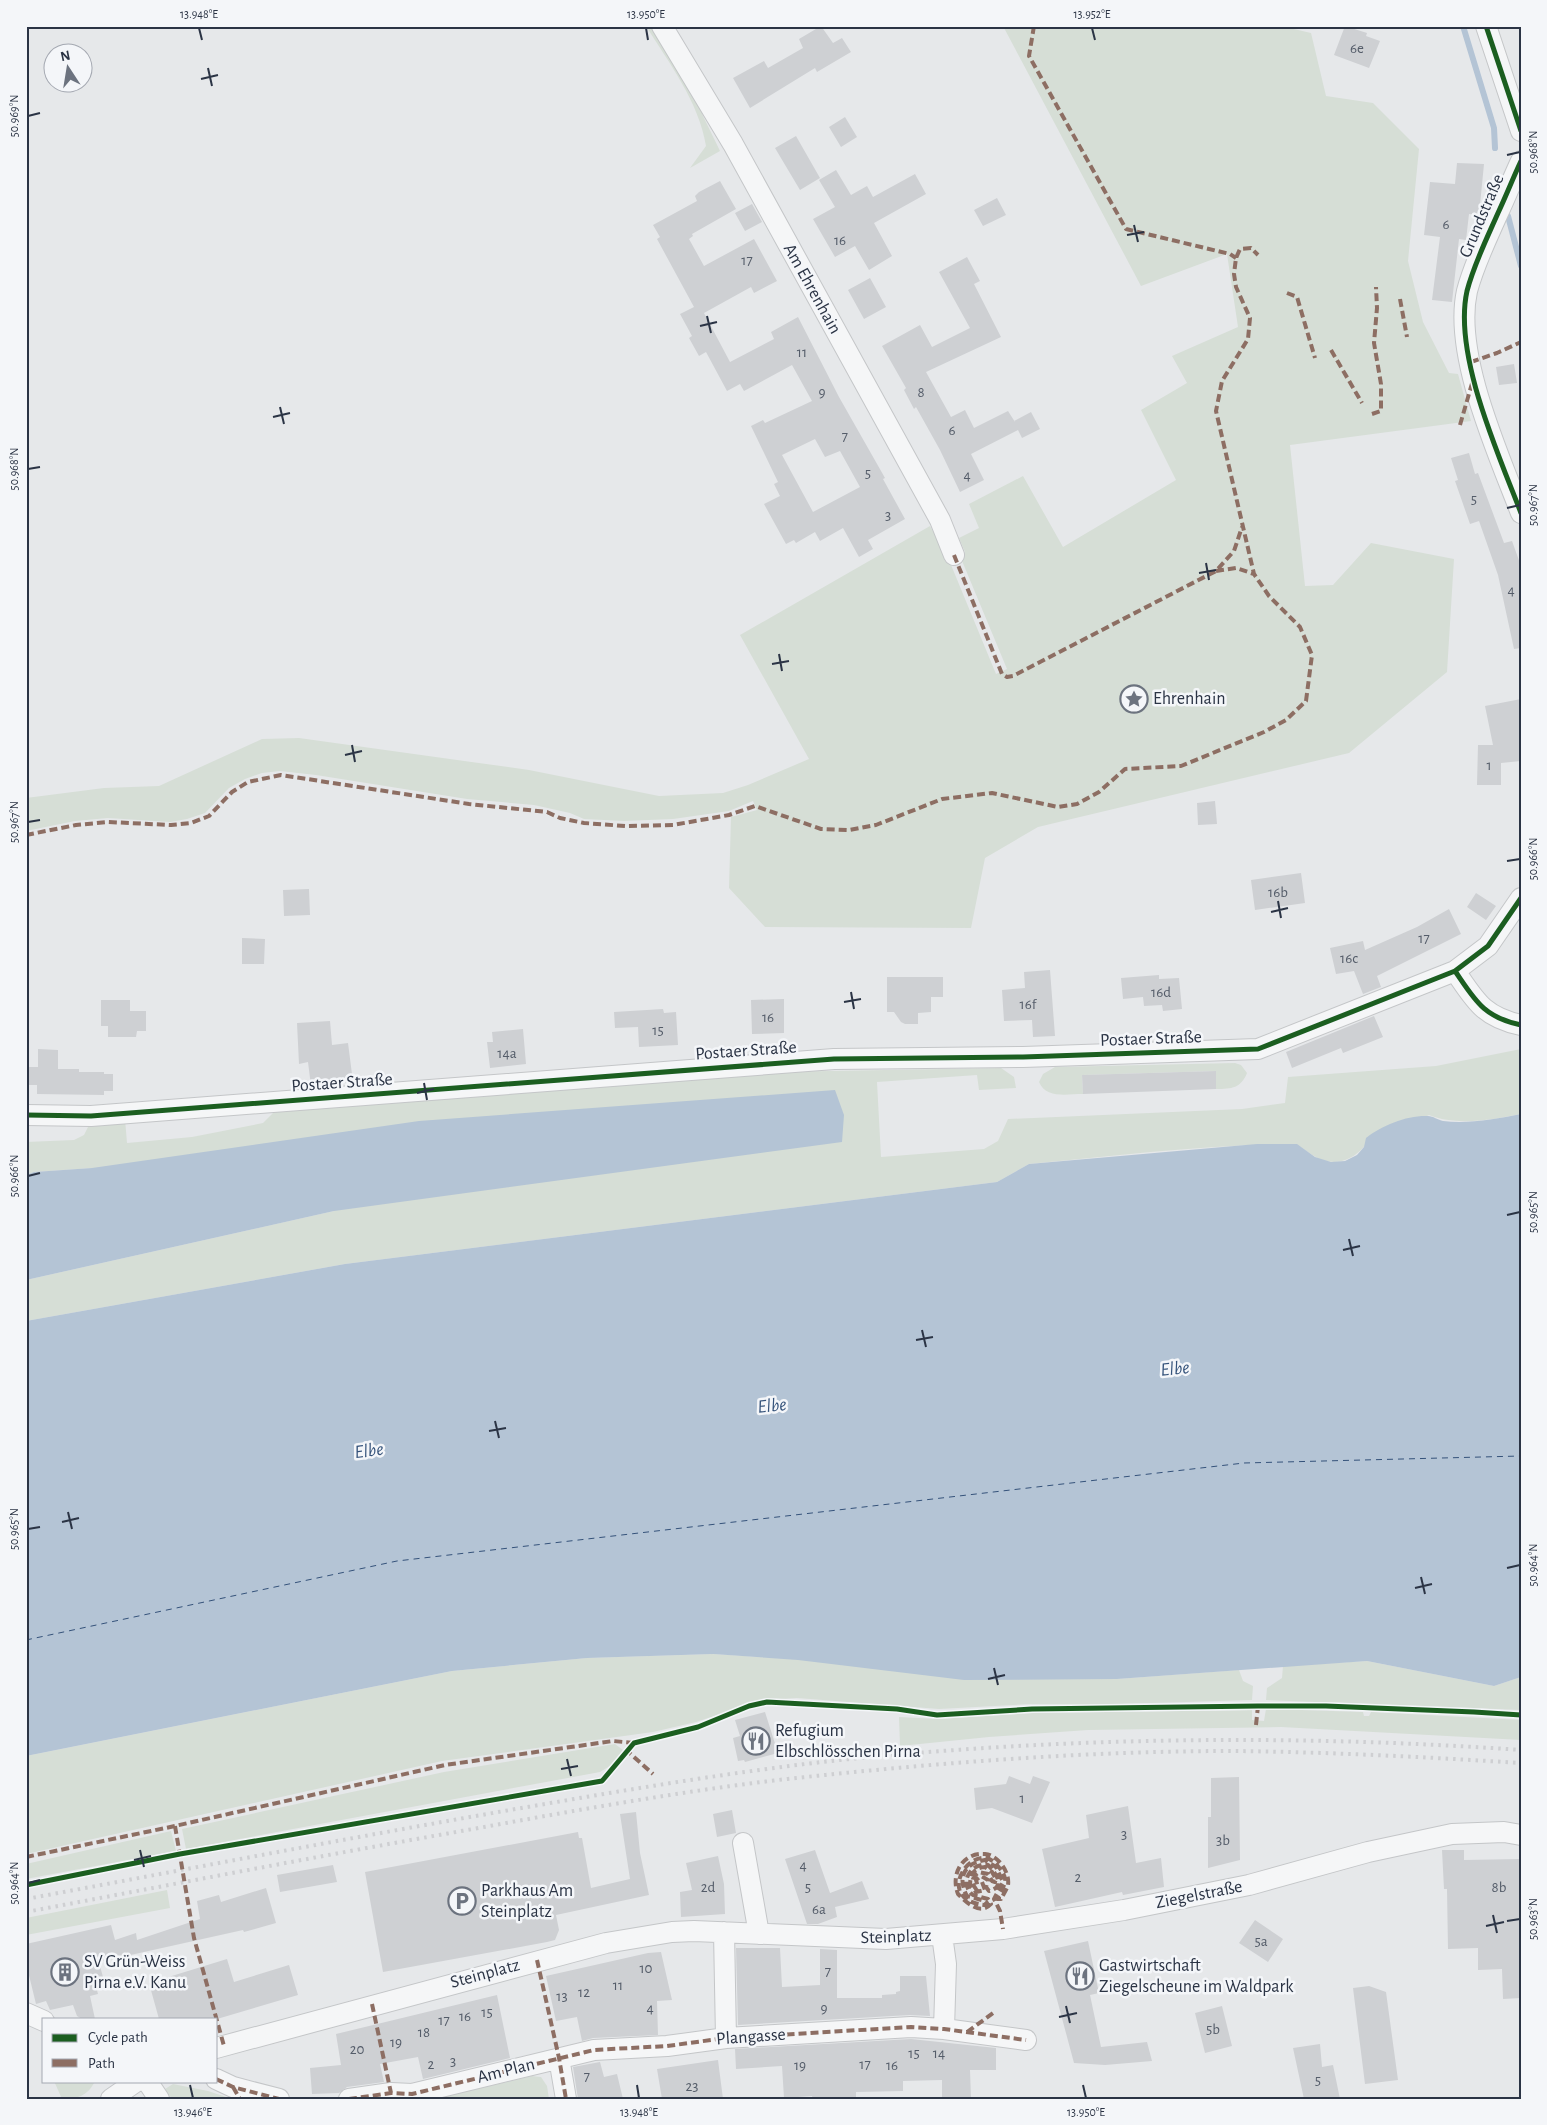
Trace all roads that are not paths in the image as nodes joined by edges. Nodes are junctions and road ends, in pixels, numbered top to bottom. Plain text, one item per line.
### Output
1 (662, 26) edge
2 (1486, 26) edge
3 (1521, 131) edge
4 (1521, 161) edge
5 (1521, 513) edge
6 (954, 555) dead end
7 (1521, 898) edge
8 (1455, 971) junction
9 (1521, 1025) edge
10 (26, 1115) edge
11 (1521, 1835) edge
12 (743, 1843) dead end
13 (724, 1932) junction
14 (759, 1934) junction
15 (942, 1935) junction
16 (26, 2013) edge
17 (42, 2020) edge
18 (944, 2029) junction
19 (726, 2038) junction
20 (1026, 2040) dead end
21 (218, 2047) edge
22 (559, 2058) junction
23 (218, 2080) edge
24 (136, 2082) edge
25 (148, 2082) edge
26 (413, 2096) edge
27 (111, 2099) edge
28 (159, 2099) edge
29 (279, 2099) edge
30 (349, 2099) edge
31 (566, 2099) edge

1 - 6 street, Am Ehrenhain
2 - 3 street
4 - 5 street, Grundstraße
7 - 8 street, Postaer Straße
8 - 9 street
8 - 10 street, Postaer Straße
11 - 15 street, Ziegelstraße
12 - 14 street
13 - 14 street, Steinplatz
13 - 19 street
13 - 21 street, Steinplatz
14 - 15 street, Steinplatz
15 - 18 street
16 - 17 street
18 - 19 street, Plangasse
18 - 20 street, Plangasse
19 - 22 street, Plangasse
22 - 26 street, Am Plan
22 - 31 street, Am Plan
23 - 29 street
24 - 27 street
25 - 28 street
26 - 30 street, Am Plan

